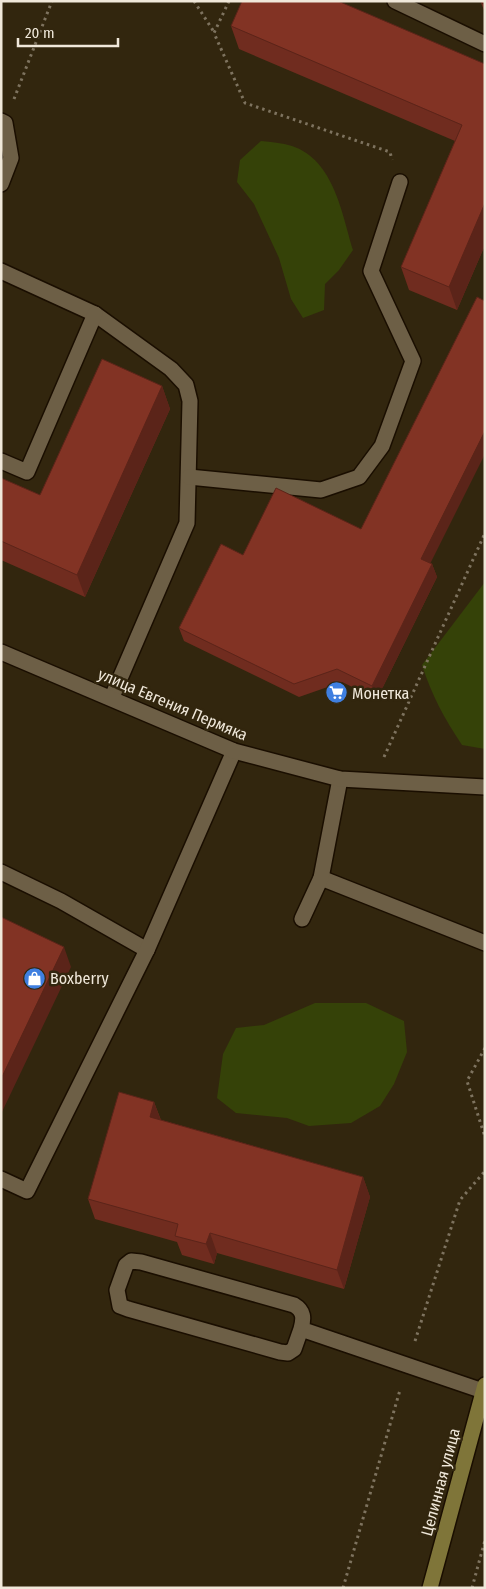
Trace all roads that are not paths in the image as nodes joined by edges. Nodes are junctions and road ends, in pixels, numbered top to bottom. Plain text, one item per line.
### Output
1 (395, 1) edge
2 (485, 44) edge
3 (3, 122) edge
4 (400, 182) road end
5 (1, 184) edge
6 (1, 271) edge
7 (95, 314) junction
8 (1, 461) edge
9 (188, 477) junction
10 (2, 653) edge
11 (112, 698) junction
12 (234, 751) junction
13 (340, 779) junction
14 (485, 786) edge
15 (1, 872) edge
16 (321, 878) junction
17 (302, 919) dead end
18 (485, 943) edge
19 (147, 950) junction
20 (1, 1179) edge
21 (301, 1329) junction
22 (484, 1389) edge
23 (430, 1588) edge

1 - 2 street
3 - 5 street
4 - 9 street
6 - 7 street
7 - 8 street
7 - 9 street
9 - 11 street
10 - 11 street, улица Евгения Пермяка
11 - 12 street, улица Евгения Пермяка
12 - 13 street, улица Евгения Пермяка
12 - 19 street
13 - 14 street, улица Евгения Пермяка
13 - 16 street
15 - 19 street
16 - 17 street
16 - 18 street
19 - 20 street
21 - 21 street
21 - 22 street
22 - 23 main road, Целинная улица

